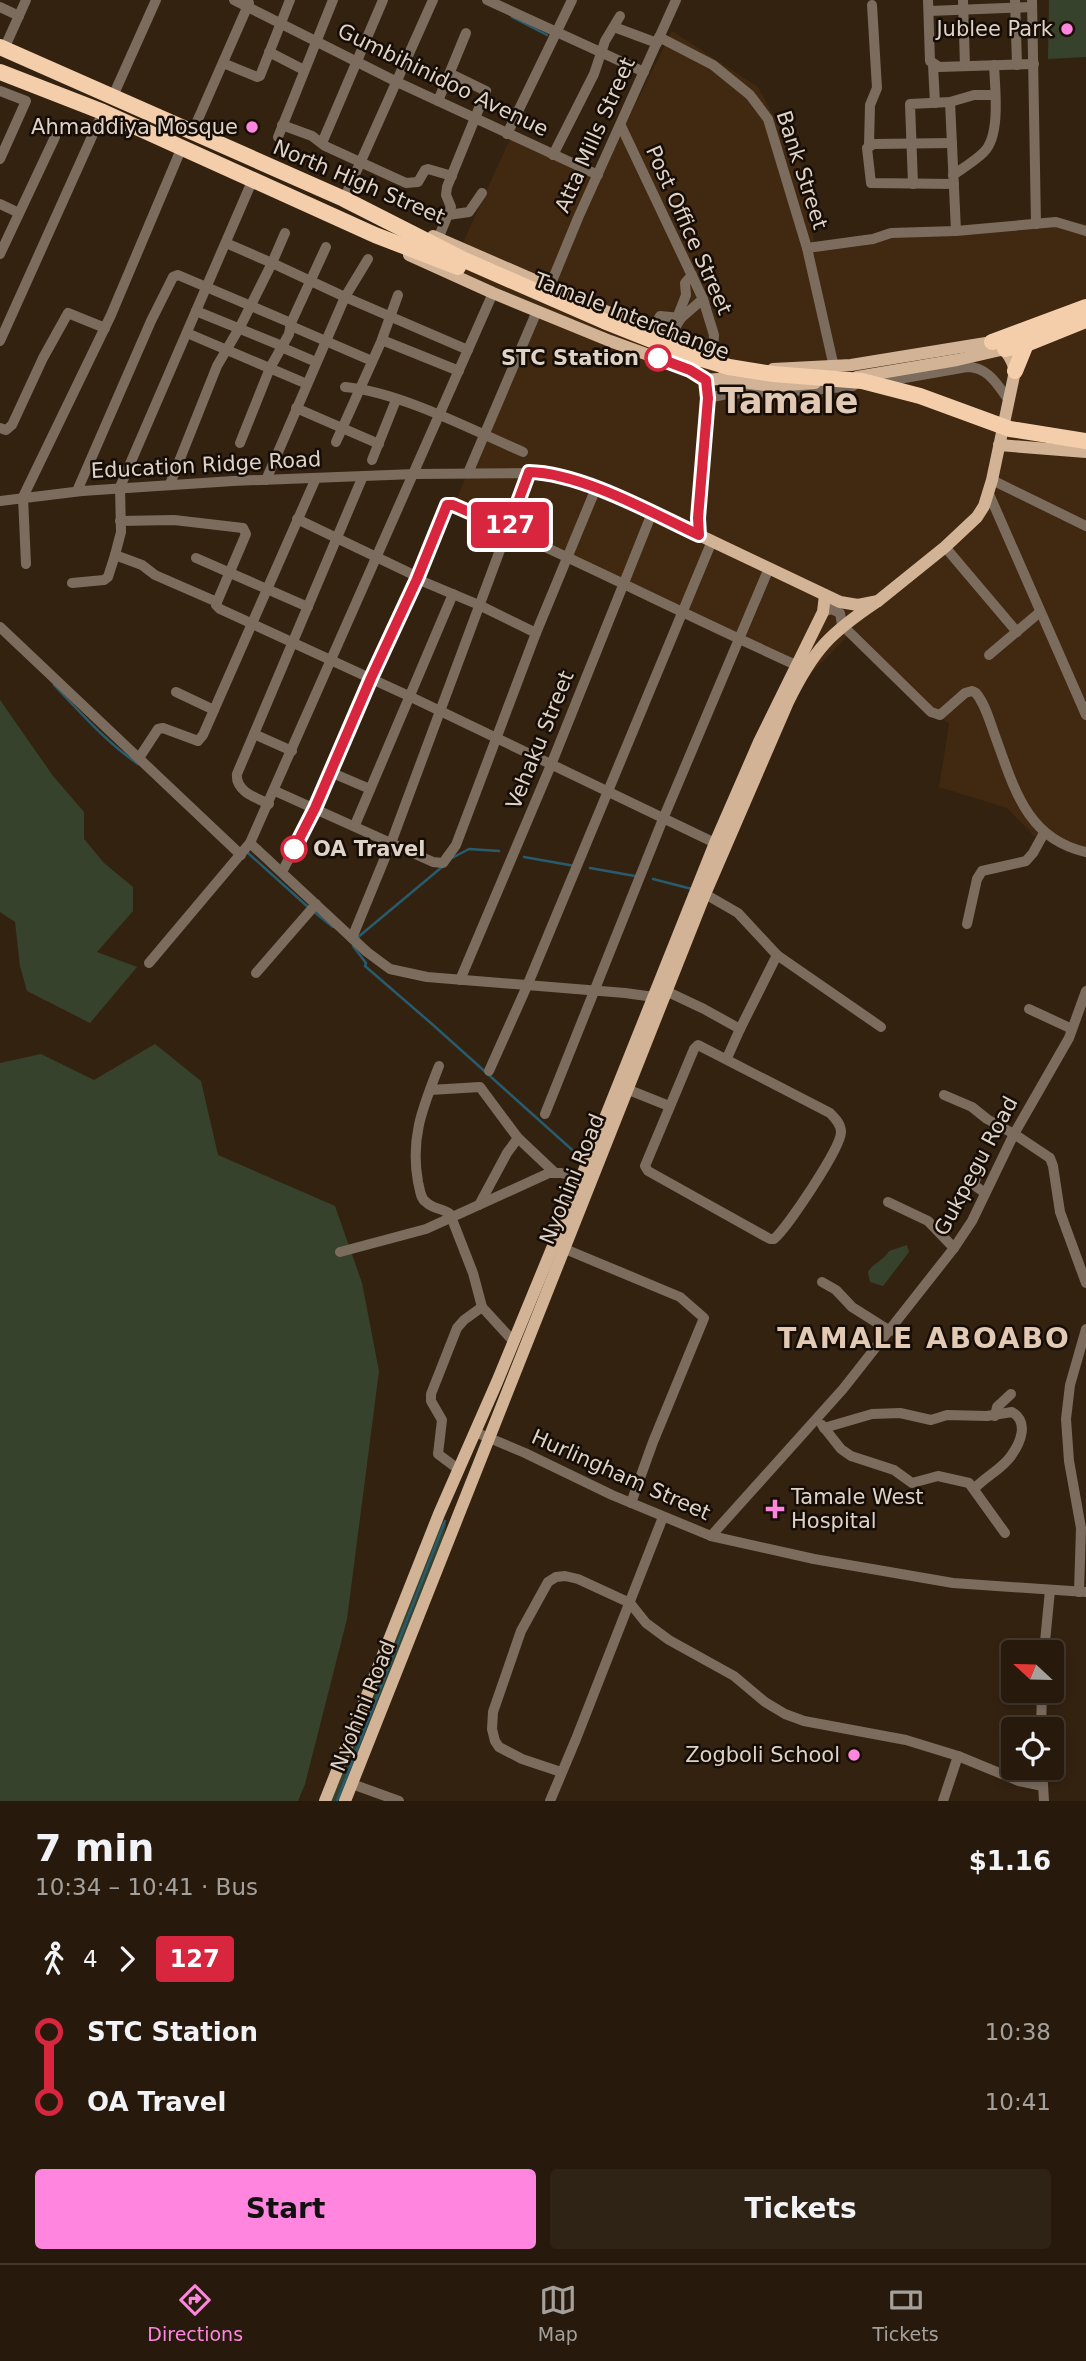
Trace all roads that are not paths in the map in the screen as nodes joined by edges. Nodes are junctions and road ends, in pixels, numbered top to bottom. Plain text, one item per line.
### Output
1 (26, 0) edge
2 (156, 0) edge
3 (234, 0) edge
4 (290, 0) edge
5 (333, 0) edge
6 (383, 0) edge
7 (433, 0) edge
8 (487, 0) edge
9 (572, 0) edge
10 (676, 0) edge
11 (248, 3) edge
12 (1015, 4) edge
13 (1032, 4) edge
14 (872, 5) dead end
15 (963, 5) edge
16 (928, 6) edge
17 (0, 7) edge
18 (19, 16) junction
19 (620, 16) dead end
20 (279, 23) junction
21 (614, 27) junction
22 (466, 33) dead end
23 (556, 33) junction
24 (315, 40) junction
25 (658, 40) junction
26 (2, 48) edge
27 (269, 52) junction
28 (602, 53) junction
29 (357, 61) junction
30 (223, 63) junction
31 (1034, 64) junction
32 (933, 65) junction
33 (995, 65) junction
34 (1017, 65) junction
35 (965, 66) junction
36 (303, 70) junction
37 (0, 72) edge
38 (644, 72) junction
39 (451, 74) junction
40 (397, 82) junction
41 (33, 85) junction
42 (0, 91) edge
43 (995, 95) junction
44 (113, 96) junction
45 (26, 101) junction
46 (438, 101) junction
47 (950, 102) junction
48 (935, 103) junction
49 (103, 112) junction
50 (474, 119) junction
51 (282, 125) junction
52 (621, 126) junction
53 (192, 133) junction
54 (507, 134) junction
55 (5, 135) edge
56 (55, 137) dead end
57 (278, 137) dead end
58 (322, 143) junction
59 (952, 143) junction
60 (912, 144) junction
61 (869, 145) junction
62 (182, 147) junction
63 (554, 155) junction
64 (0, 159) edge
65 (360, 162) junction
66 (598, 175) junction
67 (453, 176) junction
68 (253, 179) junction
69 (954, 180) junction
70 (913, 184) junction
71 (482, 193) dead end
72 (344, 199) junction
73 (0, 204) edge
74 (19, 213) junction
75 (447, 215) junction
76 (385, 218) junction
77 (1036, 224) junction
78 (956, 231) junction
79 (1086, 231) edge
80 (285, 233) dead end
81 (375, 235) junction
82 (438, 239) junction
83 (3, 242) edge
84 (226, 243) junction
85 (326, 247) dead end
86 (807, 248) junction
87 (0, 254) edge
88 (368, 259) dead end
89 (272, 263) junction
90 (692, 275) junction
91 (311, 282) junction
92 (550, 286) junction
93 (207, 288) junction
94 (493, 293) junction
95 (398, 295) dead end
96 (345, 297) junction
97 (703, 299) junction
98 (250, 305) junction
99 (1086, 307) edge
100 (196, 311) junction
101 (537, 311) junction
102 (390, 315) junction
103 (679, 318) junction
104 (1086, 320) edge
105 (4, 322) edge
106 (291, 324) junction
107 (603, 326) junction
108 (105, 328) junction
109 (239, 329) junction
110 (652, 331) junction
111 (187, 333) junction
112 (669, 338) junction
113 (382, 340) junction
114 (0, 341) edge
115 (325, 341) junction
116 (1026, 344) junction
117 (999, 345) junction
118 (282, 347) junction
119 (227, 350) junction
120 (468, 350) junction
121 (708, 353) junction
122 (372, 361) junction
123 (316, 362) junction
124 (723, 362) junction
125 (834, 367) junction
126 (270, 368) junction
127 (459, 371) junction
128 (1015, 371) junction
129 (707, 377) junction
130 (307, 384) junction
131 (345, 387) dead end
132 (360, 388) junction
133 (708, 398) junction
134 (1009, 399) junction
135 (396, 400) junction
136 (296, 408) junction
137 (440, 416) junction
138 (1003, 423) junction
139 (343, 427) junction
140 (0, 428) edge
141 (484, 436) junction
142 (1086, 439) edge
143 (336, 442) dead end
144 (240, 443) dead end
145 (379, 444) junction
146 (999, 444) junction
147 (1086, 451) edge
148 (523, 452) dead end
149 (372, 460) dead end
150 (529, 472) junction
151 (468, 473) junction
152 (415, 474) junction
153 (363, 476) junction
154 (316, 478) junction
155 (265, 480) junction
156 (992, 480) junction
157 (170, 484) junction
158 (120, 487) junction
159 (596, 488) junction
160 (77, 491) junction
161 (989, 494) junction
162 (23, 497) junction
163 (0, 501) edge
164 (652, 513) junction
165 (298, 519) junction
166 (120, 521) junction
167 (1086, 526) edge
168 (508, 529) junction
169 (699, 535) junction
170 (337, 538) junction
171 (712, 541) junction
172 (945, 547) junction
173 (115, 555) junction
174 (566, 557) junction
175 (196, 558) dead end
176 (377, 558) junction
177 (26, 565) dead end
178 (769, 568) junction
179 (230, 571) junction
180 (417, 578) junction
181 (72, 583) dead end
182 (624, 585) junction
183 (267, 588) junction
184 (453, 594) junction
185 (825, 594) junction
186 (878, 601) junction
187 (217, 602) junction
188 (480, 605) junction
189 (308, 607) junction
190 (824, 612) junction
191 (1040, 612) junction
192 (681, 613) junction
193 (252, 623) junction
194 (842, 625) junction
195 (0, 627) edge
196 (1017, 632) junction
197 (536, 633) junction
198 (740, 639) junction
199 (293, 643) junction
200 (989, 655) dead end
201 (332, 660) junction
202 (796, 665) junction
203 (371, 678) junction
204 (176, 692) dead end
205 (411, 696) junction
206 (214, 710) junction
207 (440, 711) junction
208 (1086, 715) edge
209 (254, 734) junction
210 (495, 738) junction
211 (292, 751) junction
212 (139, 758) junction
213 (551, 765) junction
214 (330, 772) junction
215 (370, 789) junction
216 (275, 791) junction
217 (608, 792) junction
218 (269, 804) junction
219 (315, 808) junction
220 (663, 819) junction
221 (355, 825) junction
222 (1044, 833) junction
223 (250, 843) junction
224 (391, 843) junction
225 (715, 843) junction
226 (1086, 852) edge
227 (241, 855) junction
228 (282, 872) junction
229 (705, 894) junction
230 (316, 904) junction
231 (967, 924) dead end
232 (352, 939) junction
233 (777, 955) junction
234 (149, 963) dead end
235 (256, 973) dead end
236 (460, 980) junction
237 (527, 986) junction
238 (594, 991) junction
239 (668, 992) junction
240 (1086, 993) edge
241 (654, 997) junction
242 (1029, 1009) dead end
243 (881, 1027) dead end
244 (740, 1029) junction
245 (1072, 1029) junction
246 (727, 1058) junction
247 (439, 1066) dead end
248 (489, 1071) dead end
249 (429, 1090) junction
250 (629, 1090) junction
251 (944, 1095) dead end
252 (669, 1106) junction
253 (545, 1114) dead end
254 (1014, 1134) junction
255 (518, 1138) junction
256 (981, 1160) dead end
257 (554, 1172) junction
258 (581, 1178) junction
259 (985, 1193) junction
260 (888, 1202) dead end
261 (479, 1205) junction
262 (452, 1218) junction
263 (954, 1248) junction
264 (565, 1249) junction
265 (340, 1252) dead end
266 (822, 1282) dead end
267 (1086, 1283) edge
268 (482, 1307) junction
269 (1086, 1329) edge
270 (890, 1331) junction
271 (513, 1340) junction
272 (1011, 1394) dead end
273 (995, 1416) junction
274 (816, 1419) junction
275 (824, 1428) junction
276 (475, 1432) junction
277 (490, 1438) junction
278 (458, 1469) junction
279 (974, 1489) junction
280 (631, 1503) junction
281 (439, 1514) junction
282 (663, 1517) junction
283 (457, 1522) junction
284 (1083, 1527) edge
285 (1005, 1534) dead end
286 (711, 1536) junction
287 (1050, 1590) junction
288 (1082, 1592) edge
289 (630, 1603) junction
290 (1045, 1640) edge
291 (958, 1756) junction
292 (561, 1772) junction
293 (1043, 1780) edge
294 (352, 1783) junction
295 (1043, 1786) junction
296 (325, 1801) edge
297 (345, 1801) edge
298 (400, 1801) edge
299 (550, 1801) edge
300 (943, 1801) edge
301 (1044, 1801) edge

1 - 18 street
2 - 44 street
3 - 11 street, Gumbihinidoo Avenue
4 - 20 street
5 - 24 street
6 - 29 street
7 - 40 street
8 - 23 street
9 - 23 street
10 - 25 street, Atta Mills Street
11 - 20 street, Gumbihinidoo Avenue
11 - 30 street
12 - 13 street
12 - 15 street
12 - 34 street
13 - 31 street
14 - 61 street
15 - 16 street
15 - 35 street
16 - 32 street
17 - 18 street
18 - 26 street
19 - 21 street
20 - 24 street, Gumbihinidoo Avenue
20 - 27 street
21 - 25 street, Bank Street
21 - 28 street
22 - 39 street
23 - 28 street
23 - 54 street
24 - 29 street, Gumbihinidoo Avenue
24 - 36 street
25 - 38 street, Atta Mills Street
25 - 86 street, Bank Street
26 - 44 highway, North High Street
27 - 30 street
27 - 36 street
28 - 38 street
28 - 63 street
29 - 40 street, Gumbihinidoo Avenue
29 - 58 street
30 - 53 street
31 - 34 street
31 - 77 street
32 - 35 street
32 - 48 street
33 - 34 street
33 - 35 street
33 - 43 street
36 - 51 street
37 - 41 highway, North High Street
38 - 52 street, Atta Mills Street
39 - 46 street
39 - 50 street
40 - 46 street, Gumbihinidoo Avenue
40 - 65 street
41 - 45 street
41 - 49 highway, North High Street
42 - 45 street
43 - 47 street
43 - 69 street
44 - 53 highway, North High Street
45 - 55 street
46 - 50 street, Gumbihinidoo Avenue
47 - 48 street
47 - 59 street
48 - 60 street
49 - 62 highway, North High Street
49 - 105 street
50 - 54 street, Gumbihinidoo Avenue
50 - 67 street
51 - 57 street
51 - 58 street
52 - 66 street, Atta Mills Street
52 - 90 street, Post Office Street
53 - 72 highway, North High Street
54 - 63 street, Gumbihinidoo Avenue
55 - 64 street
56 - 74 street
58 - 65 street
59 - 60 street
59 - 69 street
60 - 61 street
60 - 70 street
61 - 70 street
62 - 68 highway, North High Street
62 - 108 street
63 - 66 street, Gumbihinidoo Avenue
65 - 67 street
65 - 72 street
66 - 92 street, Atta Mills Street
67 - 75 street
68 - 81 highway, North High Street
68 - 84 street
69 - 70 street
69 - 78 street
71 - 75 street
72 - 76 highway, North High Street
73 - 74 street
74 - 83 street
75 - 82 street
76 - 82 main road, North High Street
76 - 107 highway, Tamale Interchange
77 - 78 street
77 - 79 street
78 - 86 street
80 - 89 street
81 - 94 main road, North High Street
81 - 107 highway, Tamale Interchange
82 - 92 main road, North High Street
83 - 87 street
84 - 89 street
84 - 93 street
85 - 91 street
86 - 125 street, Bank Street
88 - 96 street
89 - 91 street
89 - 98 street
90 - 97 street, Post Office Street
90 - 103 street
91 - 96 street
91 - 106 street
92 - 110 main road, North High Street
93 - 98 street
93 - 100 street
93 - 160 street
94 - 101 main road, North High Street
94 - 120 street
95 - 102 street
96 - 102 street
96 - 115 street
97 - 103 street
97 - 121 street, Post Office Street
98 - 106 street
98 - 109 street
99 - 117 highway
100 - 109 street
100 - 111 street
101 - 129 main road, North High Street
101 - 141 street
102 - 113 street
102 - 120 street
103 - 110 street
103 - 112 street
104 - 116 highway
105 - 114 street
106 - 115 street
106 - 118 street
107 - 142 highway, Tamale Interchange
107 - 147 highway, Tamale Interchange
108 - 140 street
108 - 162 street
109 - 118 street
109 - 119 street
110 - 112 main road, North High Street
111 - 119 street
111 - 158 street
112 - 121 main road, North High Street
113 - 122 street
113 - 127 street
115 - 122 street
115 - 123 street
116 - 117 highway
116 - 128 highway
117 - 125 main road
117 - 128 main road
117 - 129 main road, North High Street
118 - 123 street
118 - 126 street
119 - 126 street
119 - 157 street
120 - 127 street
121 - 124 main road, North High Street
121 - 129 main road
122 - 132 street
123 - 130 street
124 - 125 main road
124 - 129 main road
126 - 130 street
126 - 144 street
127 - 137 street
128 - 134 main road
129 - 133 main road
130 - 136 street
131 - 132 street
132 - 135 street
132 - 139 street
133 - 134 street
133 - 169 main road
134 - 138 main road
135 - 137 street
135 - 145 street
136 - 139 street
136 - 155 street
137 - 141 street
137 - 152 street
138 - 142 main road
138 - 146 main road
139 - 143 street
139 - 145 street
141 - 148 street
141 - 151 street
145 - 149 street
146 - 147 main road
146 - 156 main road
150 - 151 street, Education Ridge Road
150 - 159 street, Education Ridge Road
150 - 168 street
151 - 152 street, Education Ridge Road
152 - 153 street, Education Ridge Road
152 - 176 street
153 - 154 street, Education Ridge Road
153 - 170 street
154 - 155 street, Education Ridge Road
154 - 165 street
155 - 157 street, Education Ridge Road
156 - 161 main road
156 - 167 street
157 - 158 street, Education Ridge Road
158 - 160 street, Education Ridge Road
158 - 166 street
159 - 164 street, Education Ridge Road
159 - 174 street
160 - 162 street, Education Ridge Road
161 - 172 main road, Nyohini Road
161 - 191 street
162 - 163 street, Education Ridge Road
162 - 177 street
164 - 169 street, Education Ridge Road
164 - 182 street, Vehaku Street
165 - 170 street
165 - 183 street
166 - 173 street
166 - 179 street
168 - 174 street
168 - 180 street
168 - 188 street
169 - 171 main road
170 - 176 street
170 - 189 street
171 - 178 main road
171 - 192 street
172 - 186 main road, Nyohini Road
172 - 196 street
173 - 181 street
173 - 187 street
174 - 182 street
174 - 197 street
175 - 179 street
176 - 180 street
176 - 201 street
178 - 185 main road
178 - 198 street
179 - 183 street
179 - 187 street
180 - 184 street
180 - 203 street
182 - 192 street
182 - 213 street, Vehaku Street
183 - 189 street
183 - 193 street
184 - 188 street
184 - 205 street
185 - 186 main road
185 - 190 main road, Nyohini Road
186 - 194 main road, Nyohini Road
187 - 193 street
188 - 197 street
188 - 207 street
189 - 199 street
190 - 194 street
190 - 202 main road, Nyohini Road
191 - 196 street
191 - 208 street
192 - 198 street
192 - 217 street
193 - 199 street
193 - 206 street
194 - 222 street
194 - 229 main road, Nyohini Road
195 - 212 street
196 - 200 street
197 - 210 street
198 - 202 street
198 - 220 street
199 - 201 street
199 - 209 street
201 - 203 street
201 - 211 street
202 - 225 main road, Nyohini Road
203 - 205 street
203 - 214 street
204 - 206 street
205 - 207 street
205 - 215 street
206 - 212 street
207 - 210 street
207 - 224 street
209 - 211 street
209 - 218 street
210 - 213 street
210 - 224 street
211 - 216 street
212 - 227 street
213 - 217 street
213 - 236 street, Vehaku Street
214 - 215 street
214 - 219 street
215 - 221 street
216 - 218 street
216 - 219 street
217 - 220 street
217 - 237 street
218 - 223 street
219 - 221 street
219 - 228 street
220 - 225 street
220 - 238 street
221 - 224 street
222 - 226 street
222 - 231 street
223 - 227 street
223 - 228 street
224 - 232 street
225 - 241 main road, Nyohini Road
227 - 234 street
228 - 230 street
229 - 233 street
229 - 239 main road, Nyohini Road
230 - 232 street
230 - 235 street
232 - 236 street
233 - 243 street
233 - 244 street
236 - 237 street
237 - 238 street
237 - 248 street
238 - 241 street
238 - 253 street
239 - 244 street
239 - 250 main road, Nyohini Road
240 - 245 street, Gukpegu Road
241 - 258 main road, Nyohini Road
242 - 245 street
244 - 246 street
245 - 254 street, Gukpegu Road
246 - 252 street
246 - 252 street
247 - 249 street
249 - 255 street
249 - 262 street
250 - 252 street
250 - 264 main road, Nyohini Road
251 - 254 street
254 - 259 street, Gukpegu Road
254 - 267 street
255 - 257 street
255 - 261 street
256 - 259 street
257 - 258 street
257 - 261 street
258 - 271 main road, Nyohini Road
259 - 263 street, Gukpegu Road
260 - 263 street
261 - 262 street
262 - 265 street
262 - 268 street
263 - 270 street, Gukpegu Road
264 - 277 main road, Nyohini Road
264 - 280 street
266 - 270 street
268 - 271 street
268 - 278 street
269 - 284 street
270 - 274 street, Gukpegu Road
271 - 276 main road, Nyohini Road
272 - 273 street
273 - 275 street
273 - 279 street
274 - 275 street
274 - 286 street, Gukpegu Road
275 - 279 street
276 - 277 street, Hurlingham Street
276 - 278 main road, Nyohini Road
277 - 280 street, Hurlingham Street
277 - 283 main road, Nyohini Road
278 - 281 main road, Nyohini Road
279 - 285 street
280 - 282 street, Hurlingham Street
281 - 283 main road
281 - 296 main road, Nyohini Road
282 - 286 street, Hurlingham Street
282 - 289 street
283 - 294 main road, Nyohini Road
284 - 288 street
286 - 287 street, Hurlingham Street
287 - 288 street, Hurlingham Street
287 - 290 street
289 - 291 street
289 - 292 street
289 - 292 street
291 - 295 street
291 - 300 street
292 - 299 street
293 - 295 street
294 - 297 main road, Nyohini Road
294 - 298 street
295 - 301 street

